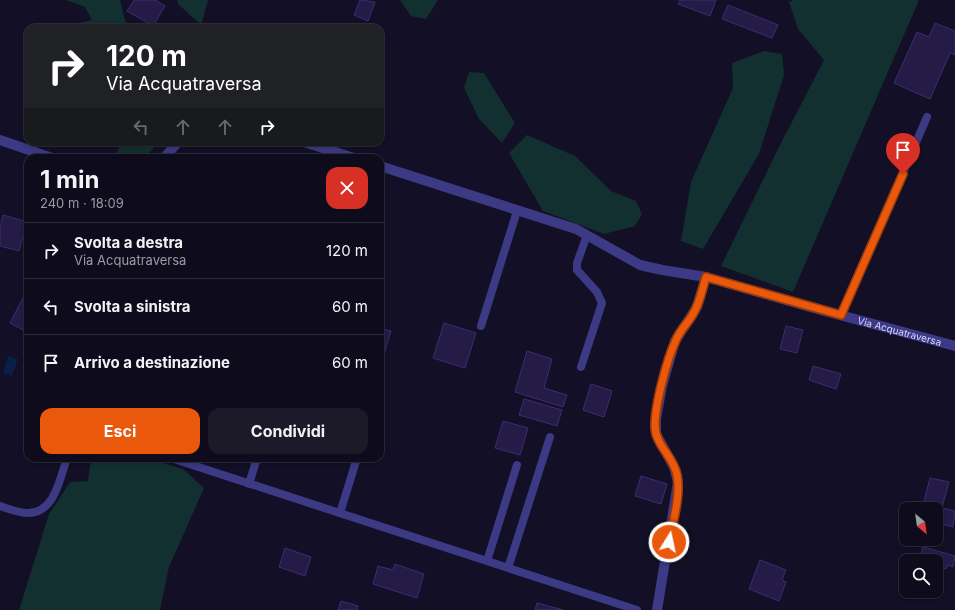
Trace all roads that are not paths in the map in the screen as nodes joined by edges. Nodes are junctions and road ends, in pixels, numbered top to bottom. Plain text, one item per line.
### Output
1 (927, 117) dead end
2 (0, 140) edge
3 (174, 146) edge
4 (316, 146) edge
5 (40, 154) edge
6 (168, 154) edge
7 (342, 154) edge
8 (384, 167) edge
9 (517, 211) junction
10 (587, 235) junction
11 (706, 277) junction
12 (841, 315) junction
13 (481, 326) dead end
14 (955, 346) edge
15 (581, 367) dead end
16 (550, 437) dead end
17 (66, 462) edge
18 (183, 462) edge
19 (256, 462) edge
20 (356, 462) edge
21 (516, 465) dead end
22 (249, 484) junction
23 (0, 506) edge
24 (340, 513) junction
25 (486, 561) junction
26 (508, 568) junction
27 (637, 610) edge
28 (657, 610) edge

1 - 12 lane
2 - 5 street
3 - 6 street
4 - 7 street
8 - 9 street, Via Acquatraversa
9 - 10 street, Via Acquatraversa
9 - 13 lane
10 - 11 street, Via Acquatraversa
10 - 15 lane
11 - 12 street, Via Acquatraversa
11 - 28 street
12 - 14 street, Via Acquatraversa
16 - 26 lane
17 - 23 lane
18 - 22 lane
19 - 22 lane
20 - 24 lane
21 - 25 lane
22 - 24 lane
24 - 25 lane
25 - 26 lane
26 - 27 lane

